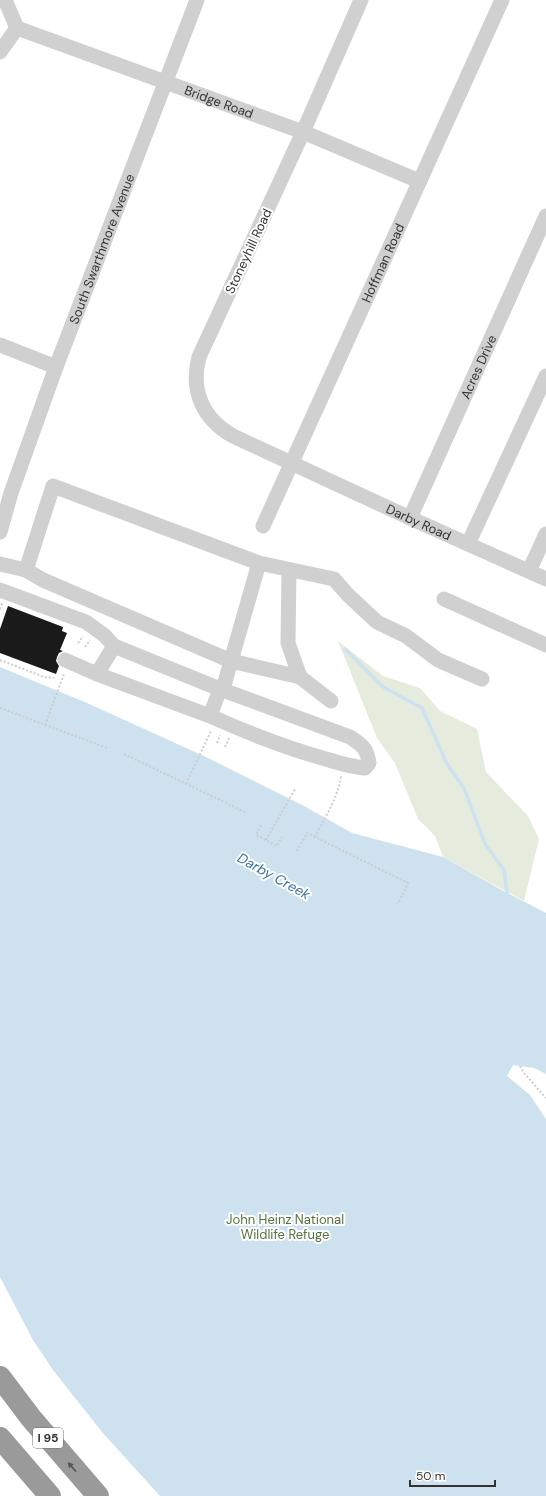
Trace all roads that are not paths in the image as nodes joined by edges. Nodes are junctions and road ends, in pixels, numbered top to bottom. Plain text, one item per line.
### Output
1 (5, 0) edge
2 (197, 0) edge
3 (361, 0) edge
4 (502, 0) edge
5 (17, 28) junction
6 (0, 52) edge
7 (166, 82) junction
8 (302, 132) junction
9 (419, 181) junction
10 (546, 216) edge
11 (0, 345) edge
12 (56, 367) junction
13 (546, 376) edge
14 (293, 463) junction
15 (7, 494) edge
16 (410, 518) junction
17 (263, 526) dead end
18 (0, 532) edge
19 (546, 534) edge
20 (468, 544) junction
21 (259, 563) junction
22 (0, 564) edge
23 (26, 570) junction
24 (289, 570) junction
25 (529, 571) junction
26 (546, 579) edge
27 (1, 596) edge
28 (444, 599) dead end
29 (546, 645) edge
30 (114, 646) junction
31 (65, 660) dead end
32 (231, 661) junction
33 (97, 674) junction
34 (300, 677) junction
35 (482, 679) dead end
36 (220, 689) junction
37 (331, 701) dead end
38 (210, 724) junction
39 (0, 1377) edge
40 (6, 1445) edge
41 (46, 1496) edge
42 (50, 1496) edge
43 (98, 1496) edge

1 - 5 street
2 - 7 street, South Swarthmore Avenue
3 - 8 street, Stoneyhill Road
4 - 9 street, Hoffman Road
5 - 6 street
5 - 7 street, Bridge Road
7 - 8 street, Bridge Road
7 - 12 street, South Swarthmore Avenue
8 - 9 street, Bridge Road
8 - 14 street, Stoneyhill Road
9 - 14 street, Hoffman Road
10 - 16 street, Acres Drive
11 - 12 street
12 - 15 street, South Swarthmore Avenue
13 - 20 street
14 - 16 street, Darby Road
14 - 17 street, Hoffman Road
15 - 18 street, South Swarthmore Avenue
16 - 20 street, Darby Road
19 - 25 street
20 - 25 street, Darby Road
21 - 23 street
21 - 24 street
21 - 32 street
22 - 23 street
23 - 32 street
24 - 34 street
24 - 35 street
25 - 26 street, Darby Road
27 - 30 street
28 - 29 street
30 - 33 street
30 - 36 street
31 - 33 street
32 - 34 street
32 - 36 street
33 - 38 street
34 - 37 street
36 - 38 street
36 - 38 street
43 -> 39 highway, I 95
40 - 41 highway
40 - 42 highway, I 95

